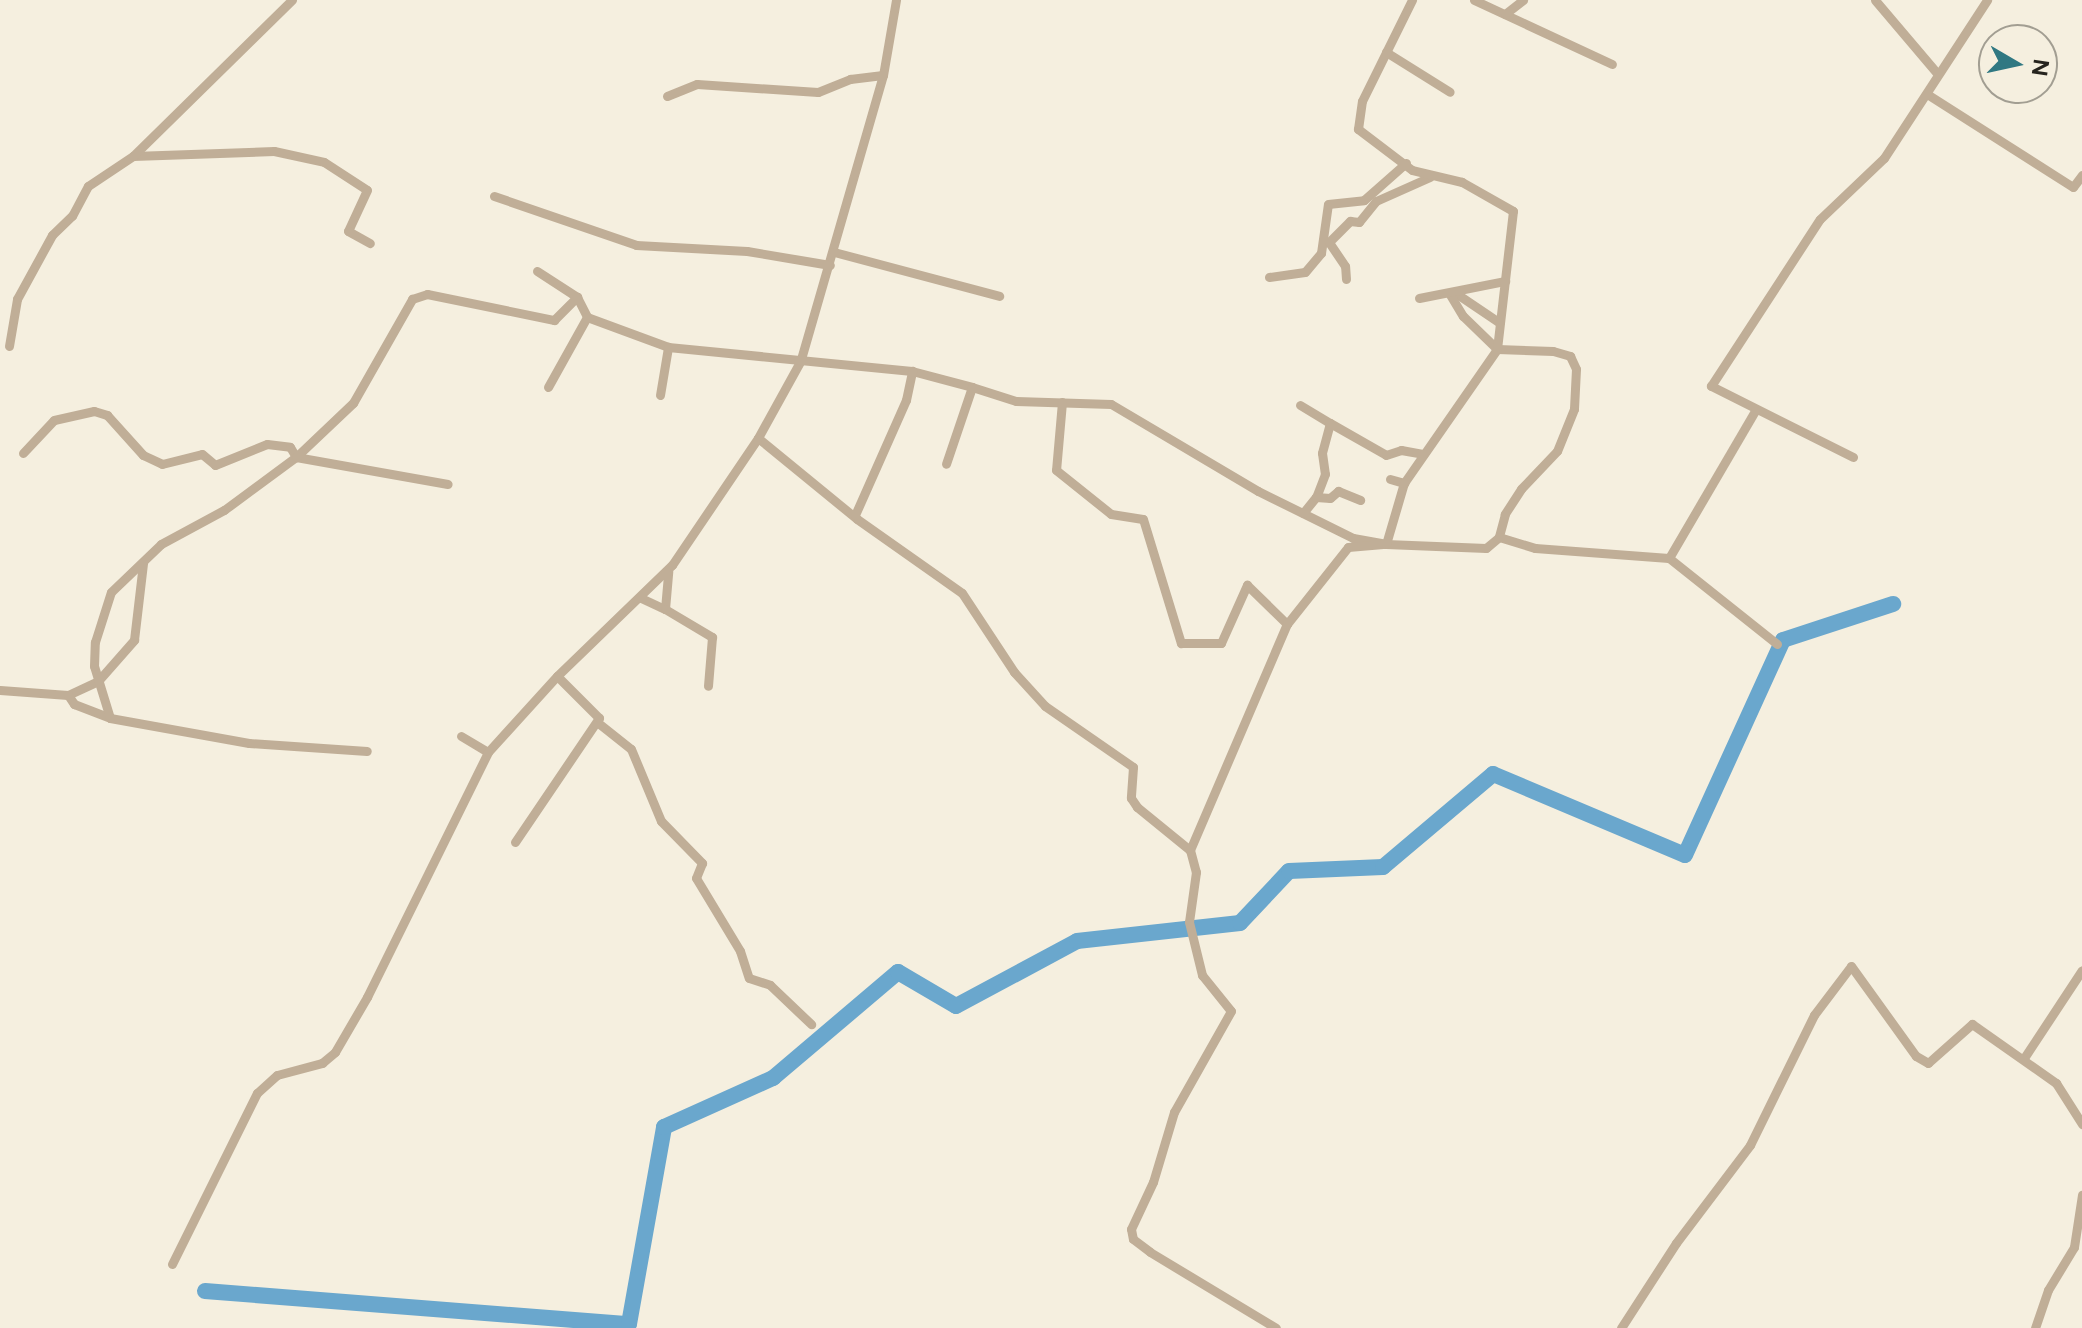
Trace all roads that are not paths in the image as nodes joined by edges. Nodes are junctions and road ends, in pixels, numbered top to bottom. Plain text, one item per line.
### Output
1 (896, 0) edge
2 (1412, 0) edge
3 (1474, 0) edge
4 (1523, 0) edge
5 (1875, 0) edge
6 (1987, 0) edge
7 (286, 2) edge
8 (1505, 14) junction
9 (1386, 52) junction
10 (1612, 64) dead end
11 (1937, 73) junction
12 (883, 75) junction
13 (1450, 92) dead end
14 (1927, 94) junction
15 (667, 96) dead end
16 (133, 156) junction
17 (1406, 163) junction
18 (2082, 175) edge
19 (1430, 177) junction
20 (494, 196) dead end
21 (370, 243) dead end
22 (834, 252) junction
23 (830, 265) junction
24 (537, 271) dead end
25 (1269, 277) dead end
26 (1346, 279) dead end
27 (1505, 281) junction
28 (1452, 292) junction
29 (999, 296) dead end
30 (577, 297) junction
31 (1419, 298) dead end
32 (587, 317) junction
33 (1500, 323) junction
34 (9, 346) dead end
35 (668, 347) junction
36 (1497, 349) junction
37 (801, 360) junction
38 (912, 371) junction
39 (548, 387) dead end
40 (972, 387) junction
41 (660, 395) dead end
42 (1062, 402) junction
43 (1300, 405) dead end
44 (1755, 411) junction
45 (1330, 423) junction
46 (758, 438) junction
47 (23, 453) dead end
48 (1423, 454) junction
49 (296, 457) junction
50 (1853, 457) dead end
51 (946, 464) dead end
52 (1390, 479) dead end
53 (1404, 483) junction
54 (448, 484) dead end
55 (1316, 497) junction
56 (1360, 500) dead end
57 (1303, 513) junction
58 (855, 515) junction
59 (1499, 537) junction
60 (1386, 544) junction
61 (1669, 558) junction
62 (143, 563) junction
63 (669, 568) junction
64 (641, 598) junction
65 (665, 609) junction
66 (1287, 624) junction
67 (1777, 644) dead end
68 (557, 676) junction
69 (98, 681) junction
70 (708, 686) dead end
71 (0, 690) edge
72 (68, 695) junction
73 (110, 718) junction
74 (597, 722) junction
75 (461, 736) dead end
76 (367, 751) dead end
77 (488, 752) junction
78 (515, 842) dead end
79 (1190, 850) junction
80 (2082, 970) edge
81 (811, 1024) dead end
82 (2024, 1058) junction
83 (2082, 1124) edge
84 (2082, 1195) edge
85 (2078, 1248) edge
86 (172, 1264) dead end
87 (1276, 1328) edge
88 (1621, 1328) edge
89 (2035, 1328) edge

1 - 12 street
2 - 9 street
3 - 8 street
4 - 8 street
5 - 11 street
6 - 11 street
7 - 16 street
8 - 10 street
9 - 13 street
9 - 17 street
11 - 14 street
12 - 15 street
12 - 22 street
14 - 18 street
14 - 44 street
16 - 21 street
16 - 34 street
17 - 19 street
17 - 25 street
19 - 26 street
19 - 27 street
20 - 23 street
22 - 23 street
22 - 29 street
23 - 37 street
24 - 30 street
27 - 28 street
27 - 33 street
28 - 31 street
28 - 33 street
28 - 36 street
30 - 32 street
30 - 49 street
32 - 35 street
32 - 39 street
33 - 36 street
35 - 37 street
35 - 41 street
36 - 48 street
36 - 59 street
37 - 38 street
37 - 46 street
38 - 40 street
38 - 58 street
40 - 42 street
40 - 51 street
42 - 57 street
42 - 66 street
43 - 45 street
44 - 50 street
44 - 61 street
45 - 48 street
45 - 55 street
46 - 58 street
46 - 63 street
47 - 49 street
48 - 53 street
49 - 54 street
49 - 62 street
52 - 53 street
53 - 60 street
55 - 56 street
55 - 57 street
57 - 60 street
58 - 79 street
59 - 60 street
59 - 61 street
60 - 66 street
61 - 67 street
62 - 69 street
62 - 69 street
63 - 64 street
63 - 65 street
64 - 65 street
64 - 68 street
65 - 70 street
66 - 79 street
68 - 74 street
68 - 77 street
69 - 72 street
69 - 73 street
71 - 72 street
72 - 73 street
73 - 76 street
74 - 78 street
74 - 81 street
75 - 77 street
77 - 86 street
79 - 87 street
80 - 82 street
82 - 83 street
82 - 88 street
84 - 85 street
85 - 89 street

